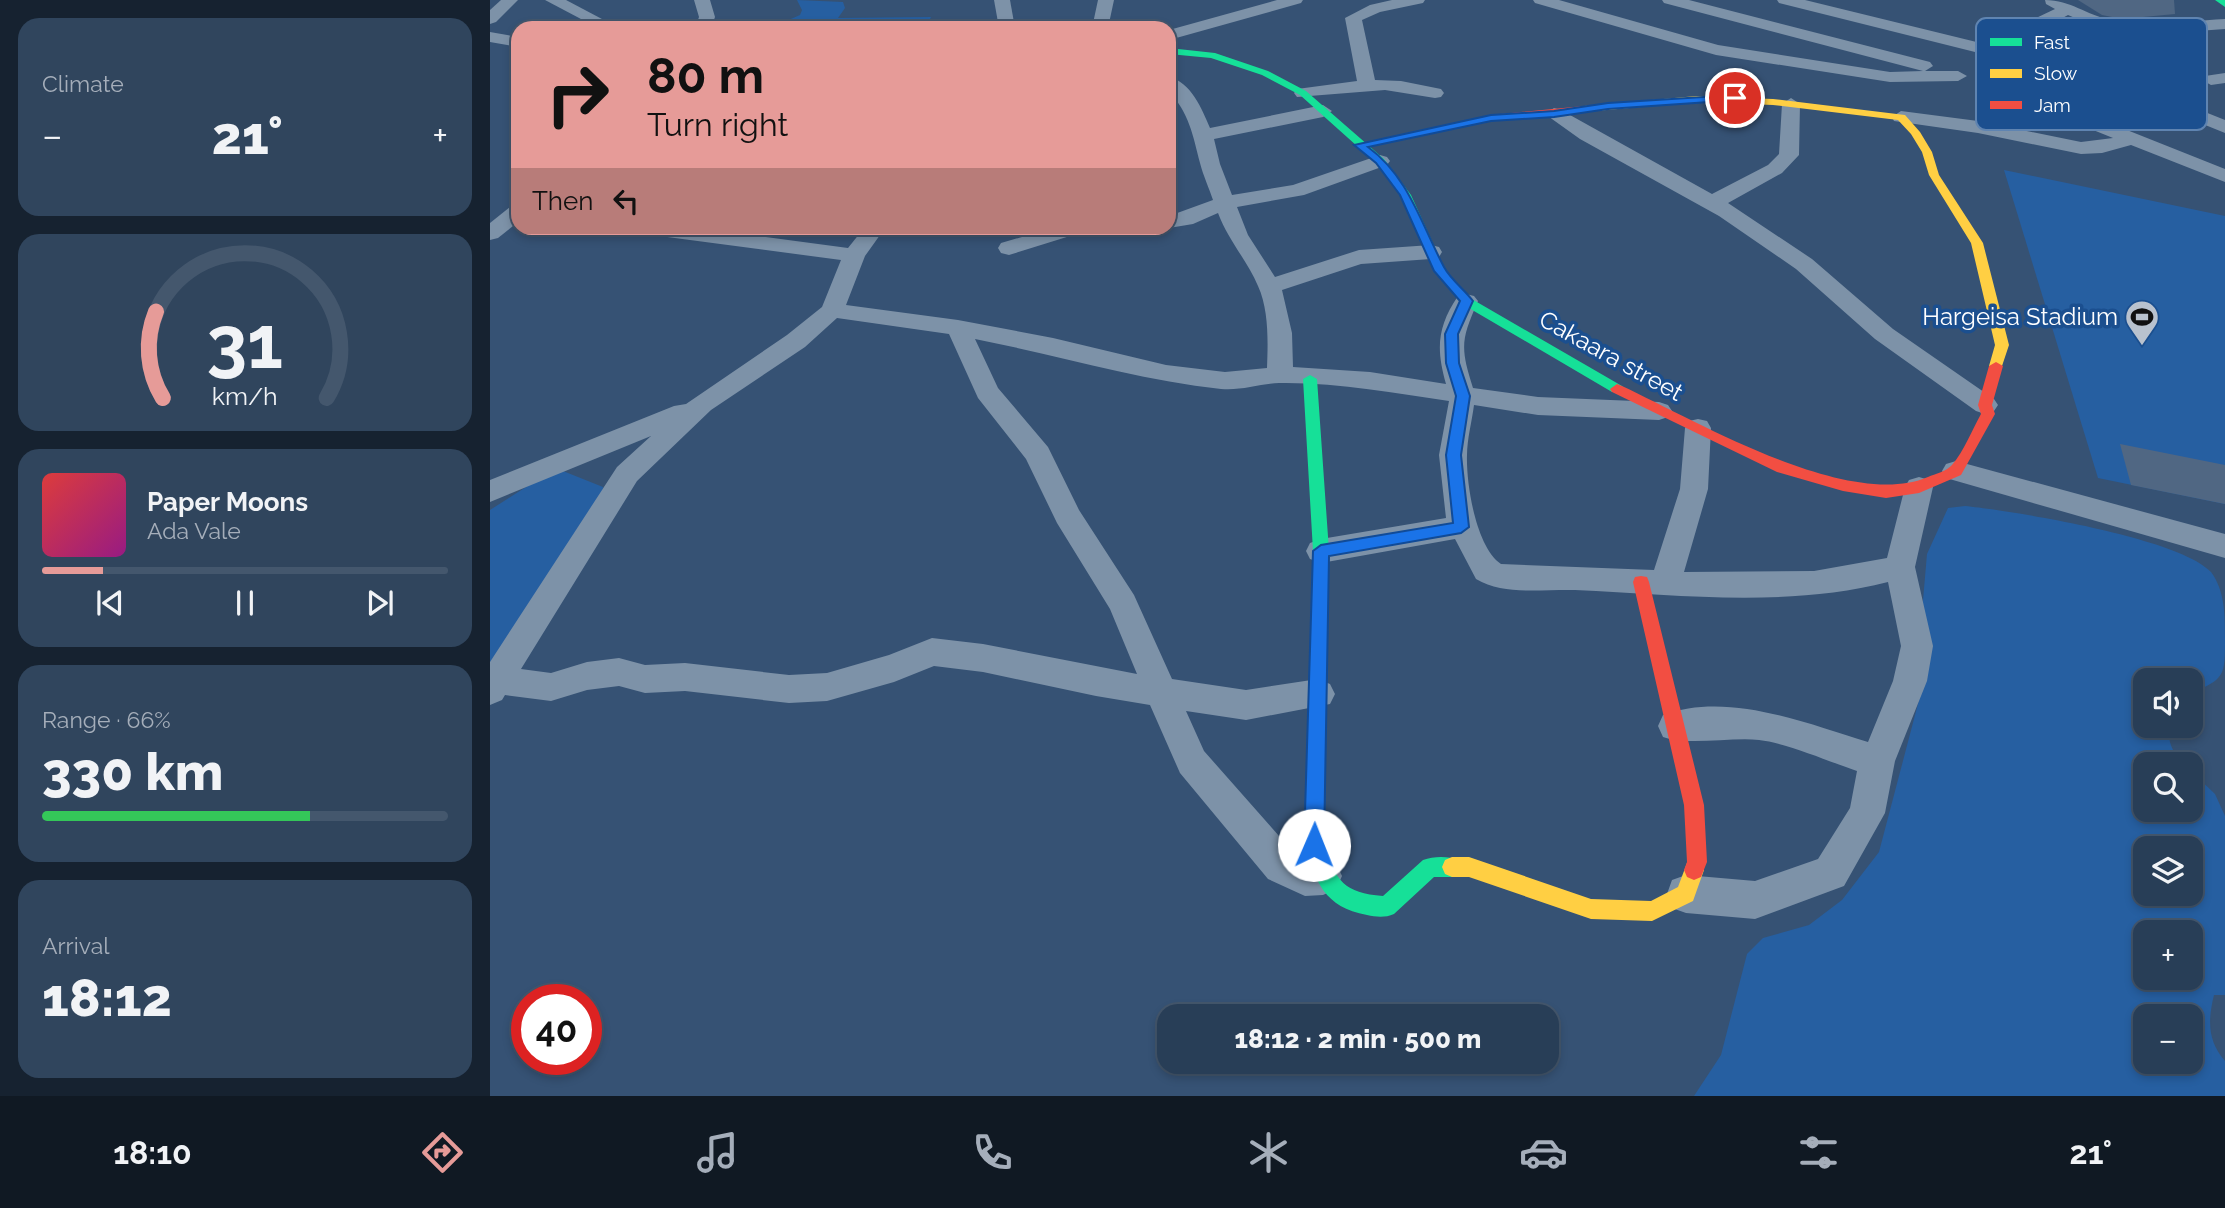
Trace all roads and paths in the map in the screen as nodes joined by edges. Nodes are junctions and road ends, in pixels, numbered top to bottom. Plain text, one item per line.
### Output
1 (510, 0) edge
2 (553, 0) edge
3 (702, 0) edge
4 (1002, 0) edge
5 (1106, 0) edge
6 (1296, 0) edge
7 (1417, 0) edge
8 (1541, 0) edge
9 (1670, 0) edge
10 (1785, 0) edge
11 (2050, 0) edge
12 (2220, 0) edge
13 (2225, 4) edge
14 (2068, 9) junction
15 (2050, 18) edge
16 (2092, 18) edge
17 (490, 19) edge
18 (596, 21) edge
19 (707, 21) edge
20 (1006, 21) edge
21 (1102, 21) edge
22 (2225, 24) edge
23 (2207, 25) edge
24 (1176, 33) edge
25 (490, 37) edge
26 (511, 41) edge
27 (1976, 47) edge
28 (1176, 52) edge
29 (1970, 79) junction
30 (1976, 80) edge
31 (1367, 84) junction
32 (1176, 89) edge
33 (1303, 93) junction
34 (1435, 93) dead end
35 (1791, 104) junction
36 (1323, 111) junction
37 (1554, 114) junction
38 (1901, 117) junction
39 (2207, 120) edge
40 (1976, 127) edge
41 (2225, 127) edge
42 (1993, 130) edge
43 (2110, 130) edge
44 (1204, 135) junction
45 (2132, 139) junction
46 (1360, 145) junction
47 (1380, 161) junction
48 (2225, 176) edge
49 (1224, 203) junction
50 (1712, 203) junction
51 (490, 205) edge
52 (511, 209) edge
53 (511, 216) edge
54 (1176, 221) edge
55 (490, 233) edge
56 (704, 235) edge
57 (870, 235) edge
58 (1052, 235) edge
59 (1009, 248) dead end
60 (1431, 252) junction
61 (854, 255) junction
62 (1270, 286) junction
63 (1466, 301) junction
64 (832, 310) junction
65 (958, 328) junction
66 (1280, 375) junction
67 (1310, 379) junction
68 (1463, 396) junction
69 (702, 404) junction
70 (1985, 405) junction
71 (1659, 411) junction
72 (1698, 428) junction
73 (1956, 471) junction
74 (1919, 487) junction
75 (490, 492) edge
76 (1461, 527) junction
77 (2222, 547) edge
78 (1321, 551) junction
79 (1900, 566) junction
80 (1653, 583) junction
81 (493, 685) edge
82 (1158, 691) junction
83 (1318, 694) junction
84 (1675, 726) junction
85 (1877, 761) junction
86 (1323, 876) junction
87 (1686, 894) junction

1 - 17 street
2 - 18 street
3 - 19 street
4 - 20 street
5 - 21 street
6 - 24 street
7 - 31 street
8 - 29 street
9 - 29 street
10 - 27 street
11 - 14 street
12 - 13 street
14 - 15 street
14 - 16 street
22 - 23 street
25 - 26 street
28 - 33 street, Cakaara street
29 - 30 street
31 - 33 street
31 - 34 street
32 - 44 street
33 - 36 street, Cakaara street
35 - 37 street
35 - 38 street
35 - 50 street
36 - 44 street
36 - 46 street, Cakaara street
37 - 46 street
37 - 50 street
38 - 40 street
38 - 70 street
39 - 41 street
42 - 45 street
43 - 45 street
44 - 49 street
45 - 48 street
46 - 47 street, Cakaara street
47 - 49 street
47 - 60 street, Cakaara street
49 - 54 street
49 - 62 street
50 - 70 street
51 - 52 street
53 - 55 street
56 - 61 street
57 - 61 street
58 - 59 street
60 - 62 street
60 - 63 street, Cakaara street
61 - 64 street
62 - 66 street
63 - 68 street
63 - 71 street, Cakaara street
64 - 65 street
64 - 69 street
65 - 66 street
65 - 82 street
66 - 67 street
67 - 68 street
67 - 78 street
68 - 71 street
68 - 76 street
69 - 75 street
69 - 81 street
70 - 73 street
71 - 72 street, Cakaara street
72 - 74 street, Cakaara street
72 - 80 street
73 - 74 street, Cakaara street
73 - 77 street
74 - 79 street
76 - 78 street
76 - 80 street
78 - 83 street
79 - 80 street
79 - 85 street
80 - 84 street
81 - 82 street
82 - 83 street
82 - 86 street
83 - 86 street
84 - 85 street
84 - 87 street
85 - 87 street
86 - 87 street

